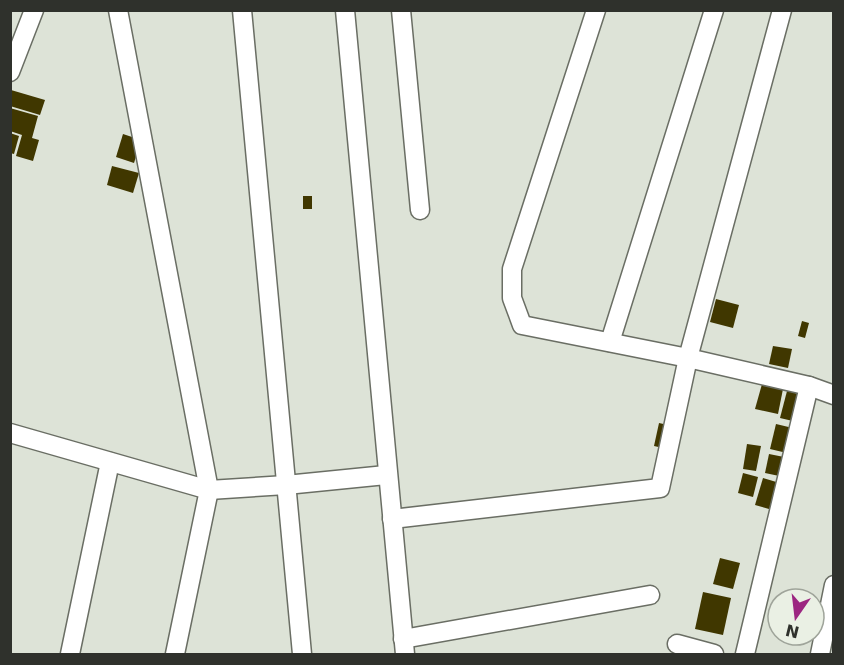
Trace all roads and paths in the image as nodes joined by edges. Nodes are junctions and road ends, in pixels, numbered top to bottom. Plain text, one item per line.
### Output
1 (34, 10) edge
2 (118, 10) edge
3 (243, 10) edge
4 (345, 10) edge
5 (401, 10) edge
6 (596, 10) edge
7 (714, 10) edge
8 (782, 10) edge
9 (14, 50) edge
10 (10, 72) edge
11 (420, 210) dead end
12 (610, 342) junction
13 (688, 358) junction
14 (809, 386) junction
15 (834, 395) edge
16 (10, 433) edge
17 (110, 462) junction
18 (386, 474) junction
19 (286, 485) junction
20 (209, 490) junction
21 (392, 519) junction
22 (834, 585) edge
23 (650, 595) dead end
24 (677, 644) dead end
25 (404, 647) edge
26 (70, 654) edge
27 (175, 654) edge
28 (302, 654) edge
29 (714, 654) edge
30 (745, 654) edge
31 (820, 654) edge

1 - 9 street
2 - 20 street
3 - 19 street
4 - 18 street
5 - 11 street
6 - 12 street
7 - 12 street
8 - 13 street
9 - 10 street
12 - 13 street
13 - 14 street
13 - 21 street
14 - 15 street
14 - 30 street
16 - 17 street
17 - 20 street
17 - 26 street
18 - 19 street
18 - 21 street
19 - 20 street
19 - 28 street
20 - 27 street
21 - 25 street
22 - 31 street
23 - 25 street
24 - 29 street

